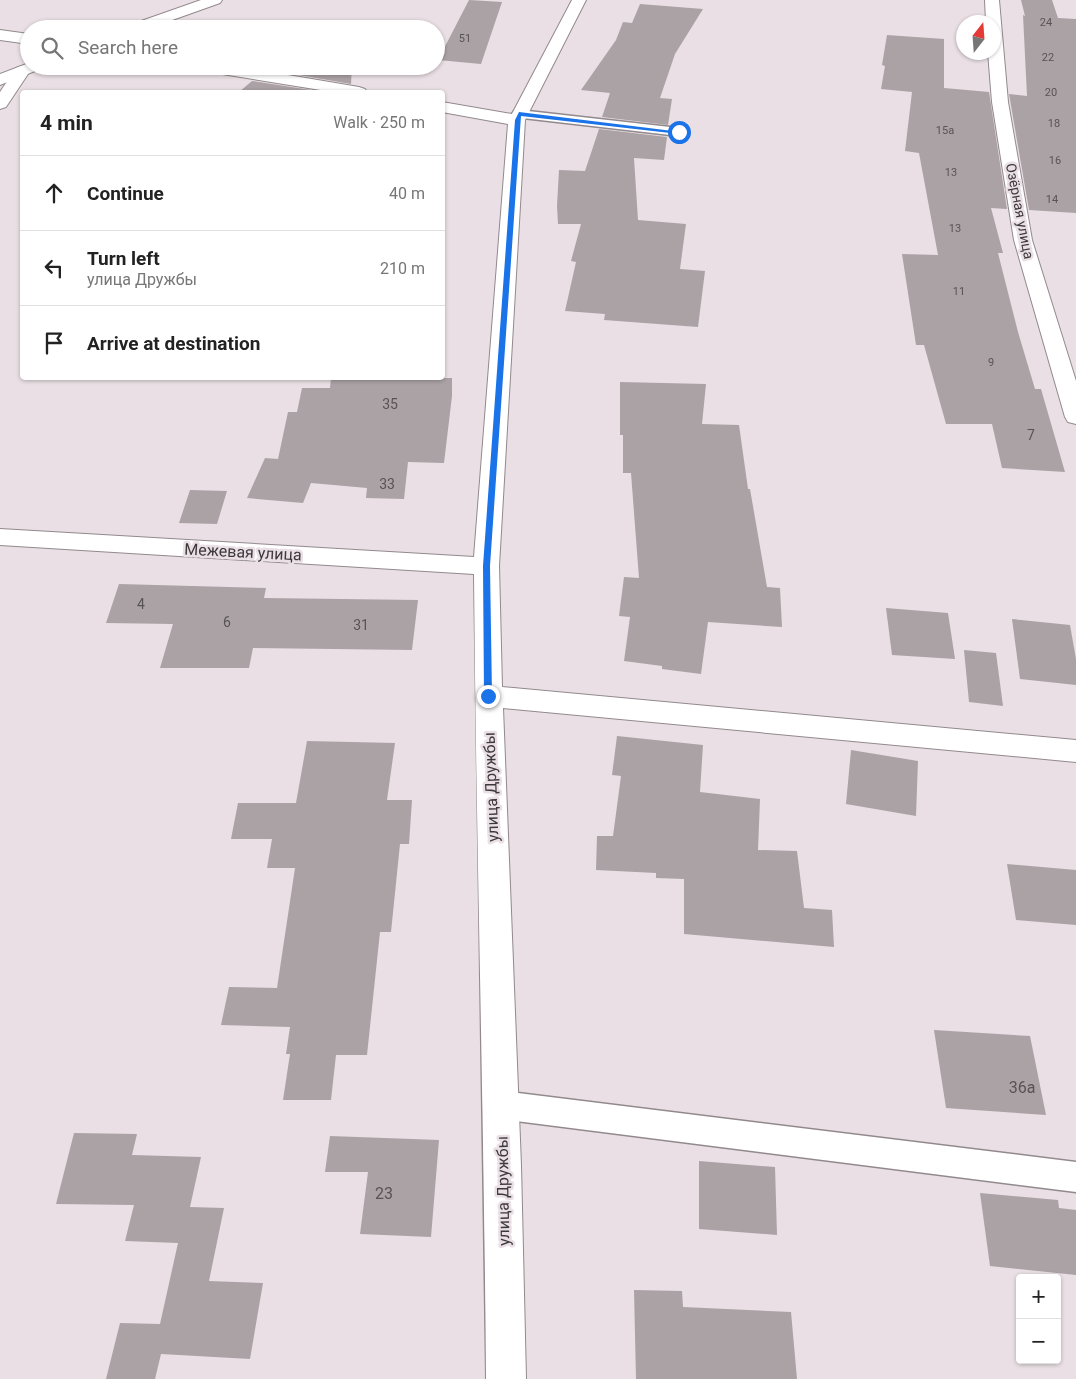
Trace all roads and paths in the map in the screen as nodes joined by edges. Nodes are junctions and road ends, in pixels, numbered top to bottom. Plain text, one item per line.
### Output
1 (215, 0) edge
2 (578, 0) edge
3 (992, 0) edge
4 (158, 20) edge
5 (0, 35) edge
6 (20, 38) edge
7 (20, 72) edge
8 (23, 75) edge
9 (258, 75) edge
10 (0, 80) edge
11 (347, 90) edge
12 (0, 104) edge
13 (445, 106) edge
14 (518, 117) junction
15 (679, 132) dead end
16 (1076, 417) edge
17 (0, 537) edge
18 (486, 566) junction
19 (488, 696) junction
20 (1076, 751) edge
21 (501, 1105) junction
22 (1076, 1177) edge
23 (506, 1379) edge

1 - 4 street
2 - 14 street, улица Дружбы
3 - 16 street, Озёрная улица
5 - 6 street
7 - 10 street
8 - 12 street
9 - 11 street
13 - 14 street
14 - 15 lane
14 - 18 street, улица Дружбы
17 - 18 street, Межевая улица
18 - 19 street, улица Дружбы
19 - 20 street
19 - 21 street, улица Дружбы
21 - 22 lane
21 - 23 street, улица Дружбы

